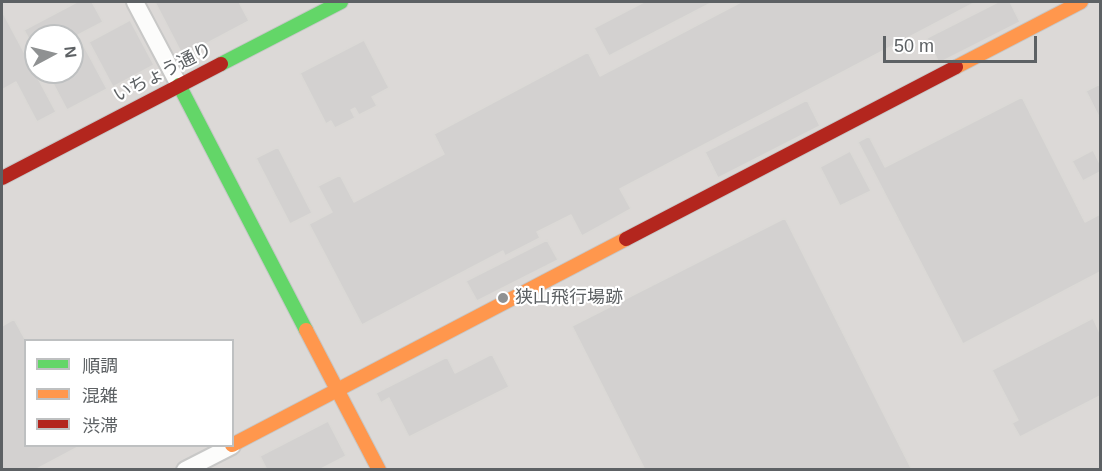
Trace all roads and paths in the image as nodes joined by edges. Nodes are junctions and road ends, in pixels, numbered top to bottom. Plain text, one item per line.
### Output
1 (135, 2) edge
2 (341, 2) edge
3 (1081, 2) edge
4 (179, 85) junction
5 (2, 178) edge
6 (337, 391) junction
7 (234, 444) edge
8 (228, 447) edge
9 (185, 470) edge
10 (379, 470) edge

1 - 4 street
2 - 4 street, いちょう通り
3 - 6 street
4 - 5 street, いちょう通り
4 - 6 street
6 - 7 street
6 - 10 street
8 - 9 street

